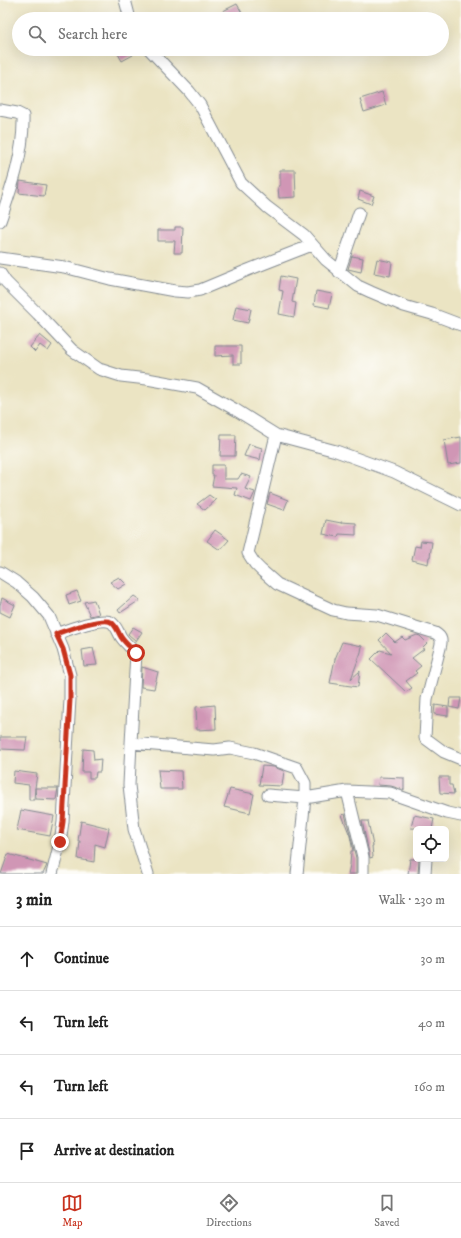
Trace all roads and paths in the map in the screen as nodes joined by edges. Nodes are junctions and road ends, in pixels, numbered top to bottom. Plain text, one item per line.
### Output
1 (125, 0) edge
2 (128, 12) edge
3 (156, 56) edge
4 (0, 110) edge
5 (359, 213) dead end
6 (0, 221) edge
7 (312, 245) junction
8 (0, 258) edge
9 (339, 272) junction
10 (0, 273) edge
11 (461, 325) edge
12 (276, 435) junction
13 (461, 505) edge
14 (0, 572) edge
15 (56, 634) junction
16 (131, 743) junction
17 (461, 759) edge
18 (347, 791) junction
19 (268, 795) dead end
20 (305, 798) junction
21 (461, 816) edge
22 (426, 862) edge
23 (52, 874) edge
24 (148, 874) edge
25 (296, 874) edge
26 (363, 874) edge
27 (425, 874) edge

1 - 2 street
3 - 7 street
4 - 6 street
5 - 9 street
7 - 8 street
7 - 9 street
9 - 11 street
10 - 12 street
12 - 13 street
12 - 17 street
14 - 15 street
15 - 16 street
15 - 23 street
16 - 20 street
16 - 24 street
18 - 20 street
18 - 21 street
18 - 26 street
19 - 20 street
20 - 25 street
22 - 27 street

